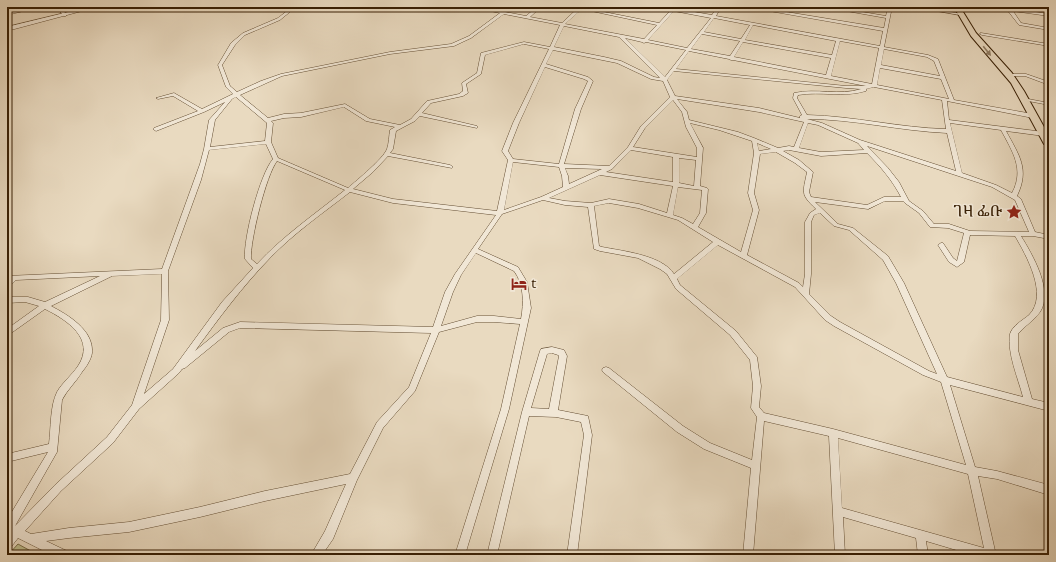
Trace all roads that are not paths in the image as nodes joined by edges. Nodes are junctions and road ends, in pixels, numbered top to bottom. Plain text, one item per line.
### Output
1 (38, 7) edge
2 (58, 7) edge
3 (95, 7) edge
4 (294, 7) edge
5 (473, 7) edge
6 (495, 7) edge
7 (539, 7) edge
8 (659, 7) edge
9 (719, 7) edge
10 (749, 7) edge
11 (826, 7) edge
12 (890, 7) edge
13 (916, 7) edge
14 (988, 7) edge
15 (581, 8) edge
16 (1008, 8) edge
17 (673, 10) junction
18 (959, 10) edge
19 (491, 11) junction
20 (503, 13) junction
21 (7, 14) edge
22 (65, 15) junction
23 (1049, 15) edge
24 (713, 17) junction
25 (888, 17) junction
26 (526, 18) junction
27 (660, 24) junction
28 (752, 24) junction
29 (562, 25) junction
30 (7, 29) edge
31 (1049, 29) edge
32 (886, 30) junction
33 (980, 31) joint
34 (702, 33) junction
35 (622, 36) junction
36 (839, 39) junction
37 (742, 40) junction
38 (644, 42) junction
39 (1049, 45) edge
40 (883, 47) junction
41 (553, 48) junction
42 (689, 50) junction
43 (834, 56) junction
44 (731, 59) junction
45 (544, 65) junction
46 (879, 66) junction
47 (673, 70) junction
48 (1008, 75) junction
49 (828, 78) junction
50 (943, 78) junction
51 (665, 80) junction
52 (1049, 84) edge
53 (874, 86) junction
54 (868, 88) junction
55 (235, 96) junction
56 (673, 97) junction
57 (158, 98) dead end
58 (944, 99) junction
59 (1025, 99) junction
60 (952, 100) junction
61 (1049, 104) edge
62 (202, 110) junction
63 (419, 114) junction
64 (1033, 116) junction
65 (806, 118) junction
66 (268, 120) junction
67 (688, 121) junction
68 (947, 121) junction
69 (399, 126) junction
70 (475, 127) dead end
71 (156, 129) dead end
72 (1003, 129) junction
73 (949, 131) junction
74 (1044, 134) junction
75 (754, 140) junction
76 (858, 141) junction
77 (268, 142) junction
78 (1049, 144) edge
79 (630, 148) junction
80 (207, 149) junction
81 (777, 149) junction
82 (796, 149) junction
83 (869, 151) junction
84 (757, 153) junction
85 (387, 154) junction
86 (676, 156) junction
87 (276, 159) junction
88 (700, 159) junction
89 (511, 160) junction
90 (561, 166) junction
91 (450, 167) dead end
92 (610, 168) junction
93 (601, 173) junction
94 (959, 174) junction
95 (676, 184) junction
96 (697, 187) junction
97 (566, 188) junction
98 (349, 190) junction
99 (1014, 196) junction
100 (543, 198) junction
101 (809, 199) junction
102 (905, 199) junction
103 (591, 205) junction
104 (820, 210) junction
105 (500, 213) junction
106 (670, 215) junction
107 (695, 227) junction
108 (967, 232) junction
109 (1018, 234) junction
110 (1033, 234) junction
111 (1049, 236) edge
112 (717, 242) junction
113 (941, 245) dead end
114 (474, 250) junction
115 (743, 256) junction
116 (257, 267) junction
117 (165, 271) junction
118 (111, 274) junction
119 (11, 278) edge
120 (674, 278) junction
121 (7, 285) edge
122 (806, 293) junction
123 (7, 300) edge
124 (44, 306) junction
125 (524, 322) junction
126 (436, 330) junction
127 (7, 333) edge
128 (606, 370) dead end
129 (176, 372) junction
130 (944, 380) junction
131 (1028, 401) junction
132 (136, 406) junction
133 (1049, 407) edge
134 (526, 412) junction
135 (553, 412) junction
136 (761, 416) junction
137 (833, 433) junction
138 (53, 447) junction
139 (7, 458) edge
140 (756, 466) junction
141 (972, 471) junction
142 (353, 478) junction
143 (1049, 490) edge
144 (837, 511) junction
145 (16, 533) junction
146 (920, 535) junction
147 (30, 539) junction
148 (7, 542) edge
149 (63, 555) edge
150 (316, 555) edge
151 (460, 555) edge
152 (492, 555) edge
153 (572, 555) edge
154 (748, 555) edge
155 (840, 555) edge
156 (923, 555) edge
157 (991, 555) edge

1 - 21 street
2 - 22 street
3 - 22 street
4 - 55 street
5 - 19 street
6 - 19 street
7 - 26 street
8 - 17 street
9 - 24 street
10 - 32 street
11 - 25 street
12 - 25 street
13 - 18 street
14 - 16 street
15 - 27 street
15 - 29 street
16 - 23 street
16 - 31 street
17 - 24 street
17 - 27 street
18 -> 48 main road
19 - 20 street
20 - 26 street
20 - 55 street
22 - 30 street
24 - 28 street
24 - 34 street
25 - 32 street
26 - 29 street
27 - 38 street
28 - 36 street
28 - 37 street
29 - 35 street
29 - 41 street
32 - 40 street
33 - 39 street
33 - 48 main road
34 - 37 street
34 - 42 street
35 - 38 street
35 - 51 street
36 - 40 street
36 - 43 street
37 - 43 street
37 - 44 street
38 - 42 street
40 - 46 street
40 - 50 street
41 - 45 street
41 - 51 street
41 - 63 street
42 - 44 street
42 - 47 street
43 - 49 street
44 - 49 street
45 - 89 street
45 - 90 street
46 - 50 street
46 - 53 street
47 - 51 street
47 - 54 street
48 - 52 street
48 - 59 main road
49 - 53 street
50 - 60 street
51 - 56 street
53 - 54 street
53 - 58 street
54 - 65 street
55 - 62 street
55 - 66 street
55 - 80 street
56 - 65 street
56 - 67 street
56 - 79 street
57 - 62 street
58 - 60 street
58 - 68 street
59 - 61 street
59 - 64 main road
60 - 64 street
62 - 71 street
63 - 69 street
63 - 70 street
64 - 74 main road
65 - 73 street
65 - 76 street
65 - 82 street
66 - 69 street
66 - 77 street
67 - 75 street
67 - 88 street
68 - 72 street
68 - 73 street
69 - 85 street
72 - 74 street
72 - 99 street
73 - 94 street
74 - 78 main road
75 - 81 street
75 - 84 street
76 - 83 street
76 - 94 street
77 - 80 street
77 - 87 street
79 - 86 street
79 - 92 street
80 - 117 street
81 - 82 street
81 - 84 street
81 - 101 street
82 - 83 street
83 - 102 street
84 - 115 street
85 - 91 street
85 - 98 street
86 - 88 street
86 - 95 street
87 - 98 street
87 - 116 street
88 - 96 street
89 - 90 street
89 - 105 street
90 - 92 street
90 - 97 street
92 - 93 street
93 - 95 street
93 - 97 street
94 - 99 street
95 - 96 street
95 - 106 street
96 - 107 street
97 - 100 street
98 - 105 street
98 - 116 street
99 - 110 street
100 - 103 street
100 - 105 street
101 - 102 street
101 - 104 street
102 - 108 street
103 - 106 street
103 - 120 street
104 - 122 street
104 - 130 street
105 - 114 street
106 - 107 street
107 - 112 street
108 - 109 street
108 - 113 street
109 - 110 street
109 - 131 street
110 - 111 street
112 - 115 street
112 - 120 street
114 - 125 street
114 - 126 street
115 - 122 street
116 - 129 street
117 - 118 street
117 - 132 street
118 - 119 street
118 - 124 street
119 - 121 street
120 - 136 street
122 - 130 street
123 - 124 street
124 - 127 street
124 - 138 street
125 - 126 street
125 - 151 street
126 - 129 street
126 - 142 street
128 - 140 street
129 - 132 street
130 - 131 street
130 - 141 street
131 - 133 street
132 - 145 street
134 - 135 street
134 - 135 street
134 - 152 street
135 - 153 street
136 - 137 street
136 - 140 street
137 - 141 street
137 - 144 street
138 - 139 street
138 - 145 street
140 - 154 street
141 - 143 street
141 - 157 street
142 - 147 street
142 - 150 street
144 - 146 street
144 - 155 street
145 - 147 street
145 - 148 street
146 - 156 street
146 - 157 street
147 - 149 street

